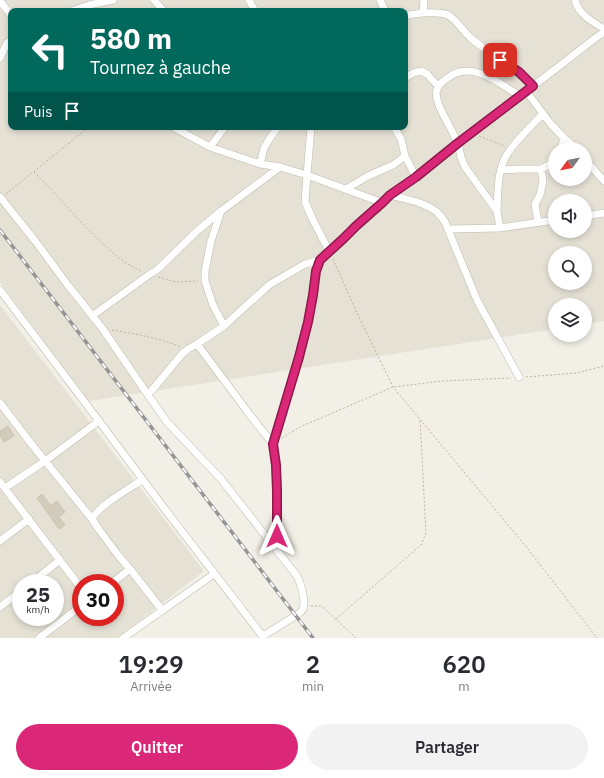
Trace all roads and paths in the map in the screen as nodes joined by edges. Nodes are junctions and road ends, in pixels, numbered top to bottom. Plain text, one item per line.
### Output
1 (113, 0) edge
2 (154, 0) edge
3 (424, 0) edge
4 (575, 0) edge
5 (0, 1) edge
6 (88, 3) edge
7 (77, 8) edge
8 (161, 8) edge
9 (8, 11) edge
10 (423, 13) junction
11 (408, 16) edge
12 (604, 29) edge
13 (604, 32) edge
14 (8, 43) edge
15 (0, 58) edge
16 (408, 74) edge
17 (438, 86) junction
18 (533, 86) junction
19 (526, 91) junction
20 (520, 96) junction
21 (543, 114) junction
22 (85, 130) edge
23 (180, 130) edge
24 (223, 130) edge
25 (276, 130) edge
26 (311, 130) edge
27 (396, 130) edge
28 (471, 133) junction
29 (564, 138) junction
30 (563, 142) edge
31 (569, 142) edge
32 (458, 143) junction
33 (210, 147) junction
34 (510, 151) junction
35 (405, 156) junction
36 (260, 164) junction
37 (548, 166) edge
38 (280, 167) junction
39 (592, 167) edge
40 (541, 169) junction
41 (501, 170) junction
42 (34, 172) junction
43 (307, 175) junction
44 (416, 177) junction
45 (604, 181) edge
46 (346, 189) junction
47 (390, 195) junction
48 (1, 198) edge
49 (382, 203) junction
50 (221, 210) junction
51 (497, 212) junction
52 (604, 213) edge
53 (592, 215) edge
54 (548, 221) edge
55 (538, 222) junction
56 (500, 228) junction
57 (449, 230) junction
58 (329, 251) junction
59 (320, 260) junction
60 (150, 274) junction
61 (204, 281) junction
62 (0, 290) edge
63 (92, 316) junction
64 (224, 326) junction
65 (102, 328) junction
66 (197, 344) junction
67 (188, 349) junction
68 (604, 367) edge
69 (519, 377) junction
70 (393, 387) junction
71 (148, 395) junction
72 (0, 403) edge
73 (420, 420) junction
74 (99, 421) junction
75 (273, 444) junction
76 (45, 461) junction
77 (142, 480) junction
78 (0, 482) edge
79 (6, 488) junction
80 (29, 519) junction
81 (92, 519) junction
82 (0, 541) edge
83 (277, 550) junction
84 (60, 560) junction
85 (130, 569) junction
86 (42, 574) edge
87 (124, 574) edge
88 (214, 574) junction
89 (72, 576) edge
90 (12, 598) edge
91 (0, 607) edge
92 (303, 609) junction
93 (162, 610) junction
94 (72, 613) edge
95 (336, 619) junction
96 (263, 637) edge
97 (39, 638) edge
98 (123, 638) edge
99 (356, 638) edge
100 (597, 638) edge

1 - 6 street
2 - 8 street
3 - 10 street
4 - 12 street
5 - 9 street
6 - 7 street
10 - 11 street
10 - 18 street
13 - 18 street
14 - 15 street
16 - 17 street
17 - 20 street
17 - 32 street
18 - 19 street
19 - 20 street
19 - 21 street
20 - 28 street
21 - 29 street
21 - 34 street
22 - 42 path
23 - 33 street
24 - 33 street
25 - 36 street
26 - 43 street
27 - 35 street
28 - 32 street
28 - 34 path
29 - 30 street
29 - 31 street
32 - 44 street
32 - 51 street
33 - 36 street
34 - 41 street
35 - 44 street
35 - 46 street
36 - 38 street
37 - 40 street
38 - 43 street
38 - 50 street
39 - 45 street
40 - 41 street
40 - 55 street
41 - 51 street
42 - 48 path
42 - 60 path
43 - 46 street
43 - 58 street
44 - 47 street
46 - 49 street
47 - 49 street
47 - 57 street
48 - 63 street
49 - 58 street
50 - 60 street
50 - 61 street
51 - 56 street
52 - 53 street
54 - 55 street
55 - 56 street
56 - 57 street
57 - 69 street
58 - 59 street
58 - 70 path
59 - 64 street
59 - 75 street
60 - 61 path
60 - 63 street
61 - 64 street
62 - 74 street
63 - 65 street
64 - 66 street
65 - 67 path
65 - 71 street
66 - 67 street
66 - 75 street
67 - 71 street
68 - 69 path
69 - 70 path
70 - 73 path
70 - 75 path
71 - 83 street
72 - 76 street
73 - 95 path
73 - 100 path
74 - 76 street
74 - 77 street
75 - 83 street
76 - 79 street
76 - 81 street
77 - 81 street
77 - 88 street
78 - 79 street
79 - 80 street
80 - 82 street
80 - 84 street
81 - 85 street
83 - 92 street
84 - 86 street
84 - 89 street
85 - 87 street
85 - 93 street
88 - 93 street
88 - 96 street
90 - 91 street
92 - 95 path
92 - 96 street
93 - 98 street
94 - 97 street
95 - 99 path

